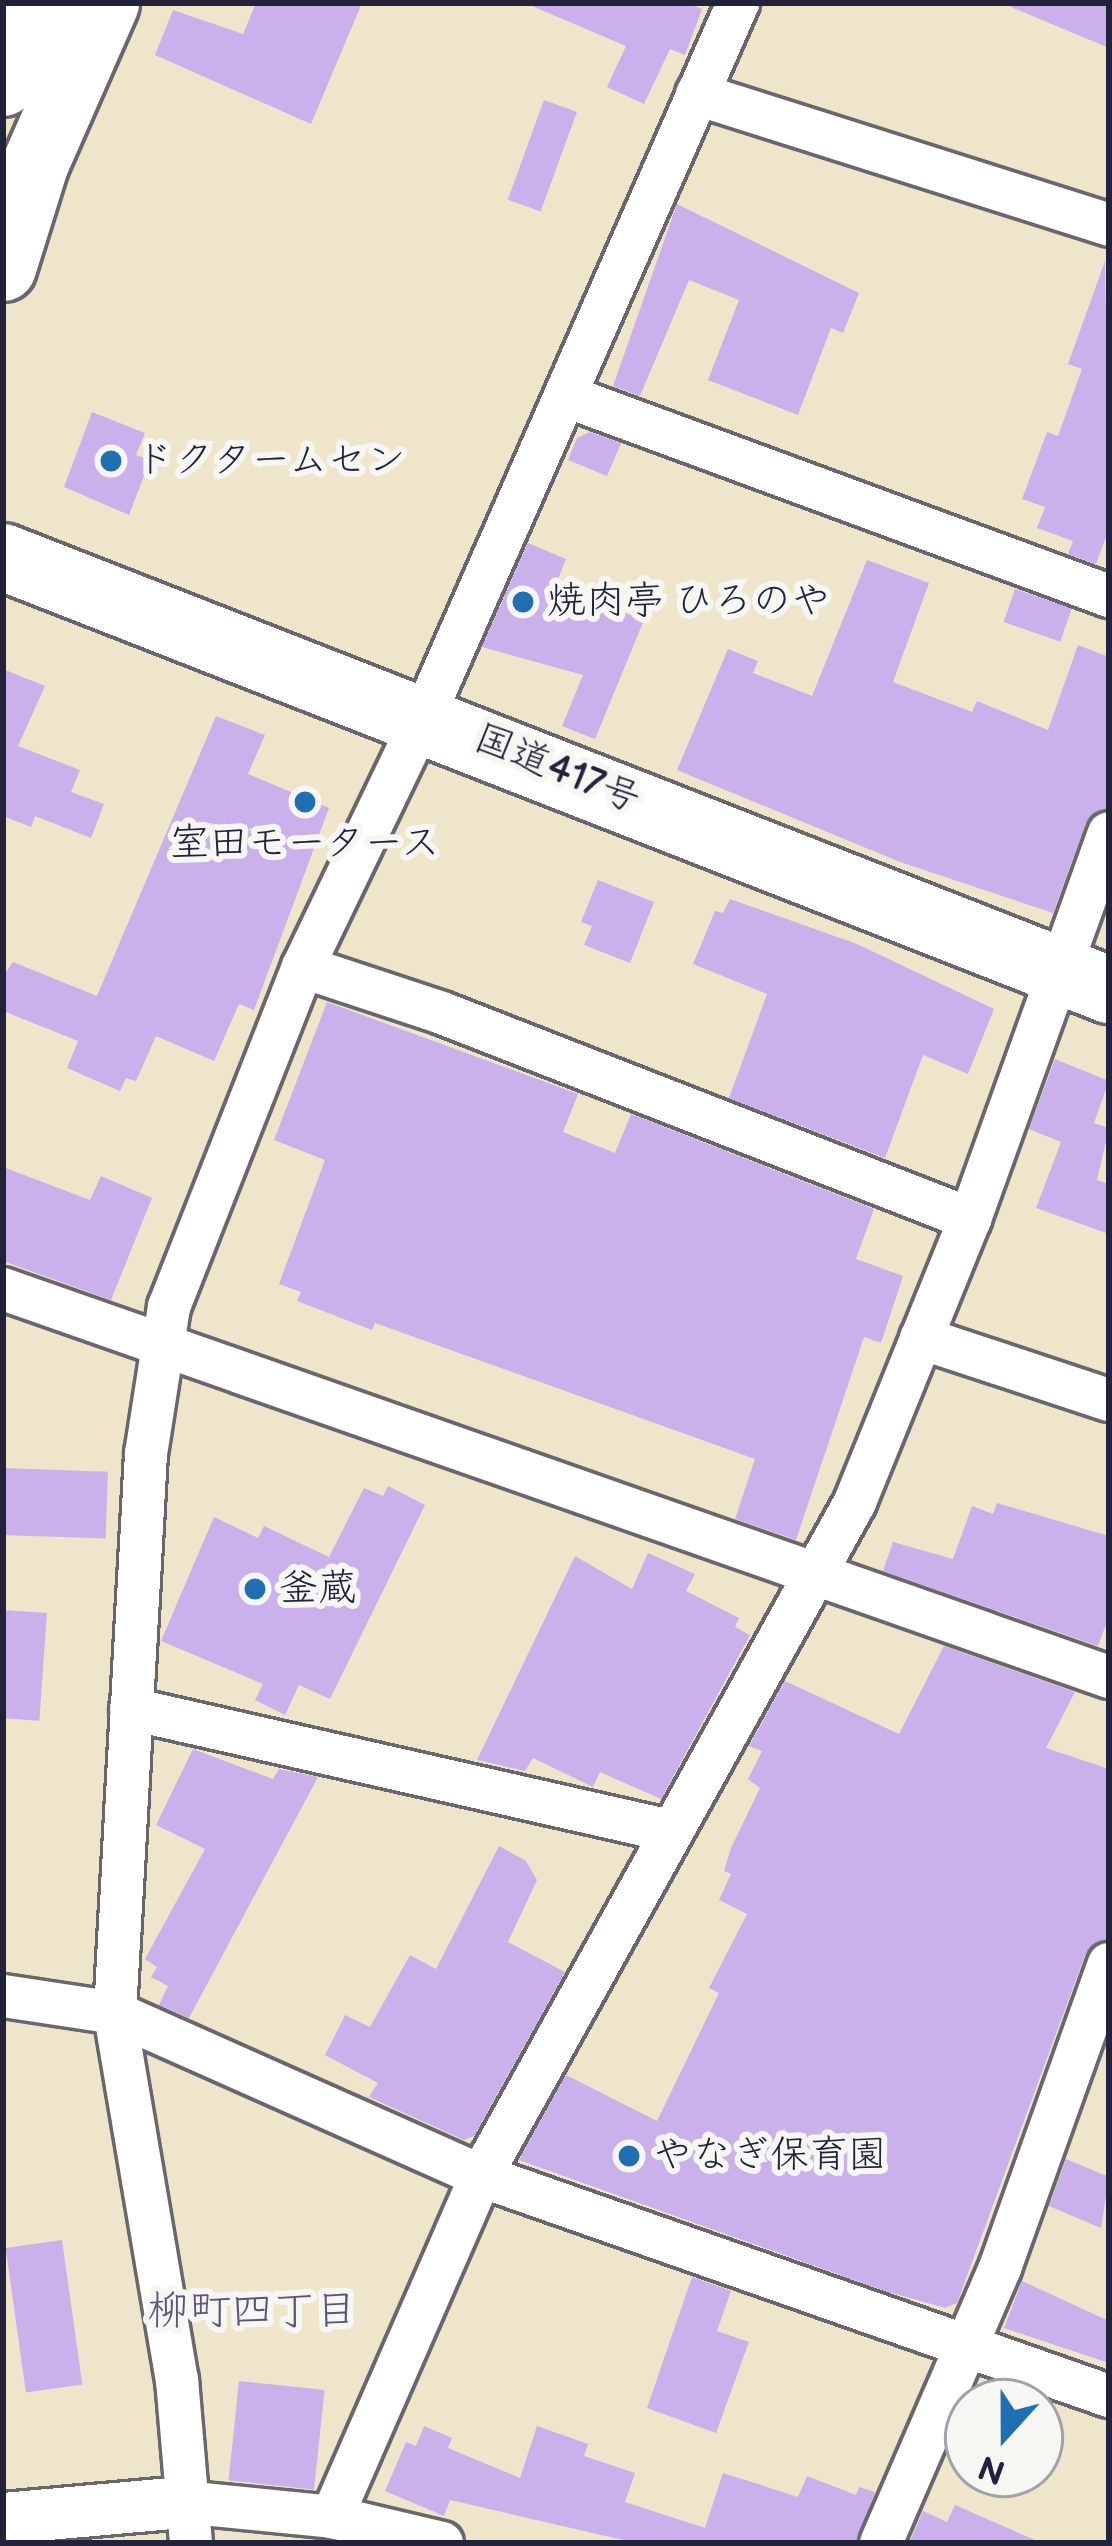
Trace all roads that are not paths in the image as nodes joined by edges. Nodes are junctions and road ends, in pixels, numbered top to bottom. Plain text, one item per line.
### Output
1 (41, 3) edge
2 (106, 3) edge
3 (738, 3) edge
4 (3, 83) edge
5 (697, 94) junction
6 (1109, 225) edge
7 (3, 268) edge
8 (566, 396) junction
9 (3, 557) edge
10 (1109, 596) edge
11 (424, 716) junction
12 (1109, 833) edge
13 (303, 967) junction
14 (1082, 981) edge
15 (970, 1219) junction
16 (3, 1289) edge
17 (921, 1338) junction
18 (162, 1348) junction
19 (1109, 1400) edge
20 (817, 1576) junction
21 (1109, 1677) edge
22 (131, 1709) junction
23 (670, 1831) junction
24 (1109, 1964) edge
25 (3, 1996) edge
26 (116, 2013) junction
27 (481, 2176) junction
28 (970, 2343) junction
29 (1109, 2396) edge
30 (332, 2517) junction
31 (3, 2518) edge
32 (187, 2522) edge
33 (442, 2543) edge
34 (881, 2543) edge

1 - 4 highway
2 - 7 highway
3 - 5 street
5 - 6 street
5 - 8 street
8 - 10 street
8 - 11 street
9 - 11 highway, 国道417号
11 - 13 street
11 - 14 highway, 国道417号
12 - 14 street
13 - 15 street
13 - 18 street
14 - 15 street
15 - 17 street
16 - 18 street
17 - 19 street
17 - 20 street
18 - 20 street
18 - 22 street
20 - 21 street
20 - 23 street
22 - 23 street
22 - 26 street
23 - 27 street
24 - 28 street
25 - 26 street
26 - 27 street
26 - 32 street
27 - 28 street
27 - 30 street
28 - 29 street
28 - 34 street
30 - 32 street
30 - 33 street
31 - 32 street

